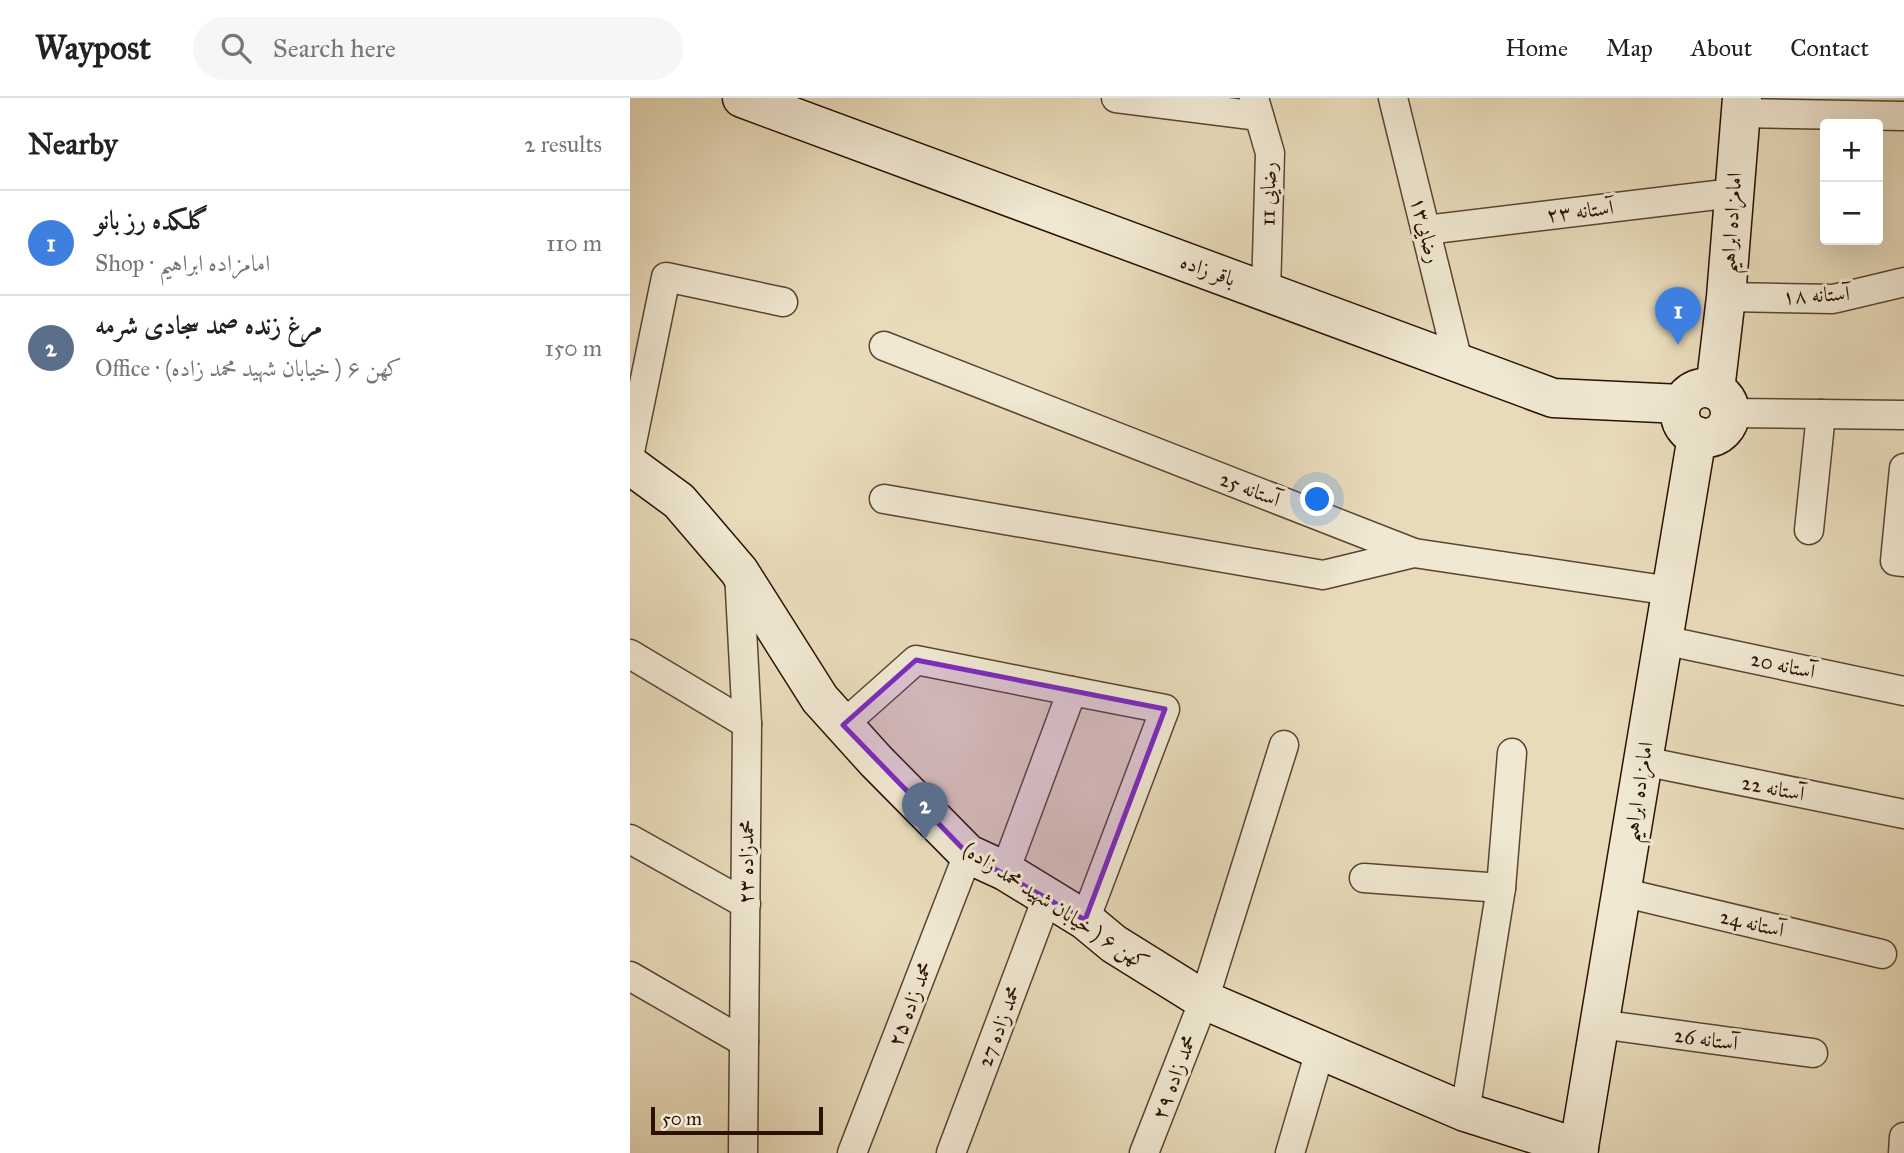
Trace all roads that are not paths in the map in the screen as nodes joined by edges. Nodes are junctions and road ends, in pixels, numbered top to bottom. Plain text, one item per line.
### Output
1 (742, 98) edge
2 (1116, 98) edge
3 (1393, 98) edge
4 (1740, 106) edge
5 (1257, 107) edge
6 (1904, 116) edge
7 (1733, 193) junction
8 (1426, 230) junction
9 (1904, 282) edge
10 (1266, 292) junction
11 (1726, 297) junction
12 (783, 302) dead end
13 (884, 346) dead end
14 (1458, 362) junction
15 (1706, 411) junction
16 (1821, 414) junction
17 (1904, 415) edge
18 (630, 452) edge
19 (630, 466) edge
20 (1904, 468) edge
21 (884, 499) dead end
22 (1809, 530) dead end
23 (1414, 553) junction
24 (1904, 562) edge
25 (739, 571) junction
26 (1671, 591) junction
27 (1663, 640) junction
28 (630, 654) edge
29 (1072, 691) junction
30 (1904, 691) edge
31 (747, 724) junction
32 (843, 725) junction
33 (1284, 745) dead end
34 (1512, 753) dead end
35 (1643, 761) junction
36 (1904, 814) edge
37 (630, 839) edge
38 (968, 854) junction
39 (1006, 871) junction
40 (1364, 878) dead end
41 (1501, 888) junction
42 (1621, 892) junction
43 (1046, 898) junction
44 (746, 904) junction
45 (1085, 920) junction
46 (1882, 954) dead end
47 (630, 976) edge
48 (1204, 1000) junction
49 (1599, 1024) junction
50 (744, 1042) junction
51 (1320, 1051) junction
52 (1813, 1053) dead end
53 (1465, 1112) junction
54 (1904, 1137) edge
55 (1584, 1151) edge
56 (743, 1153) edge
57 (852, 1153) edge
58 (951, 1153) edge
59 (1144, 1153) edge
60 (1290, 1153) edge
61 (1903, 1153) edge

1 - 10 street, باقر زاده
2 - 5 street
3 - 8 street, رضایی۱۳
4 - 6 street
4 - 7 street, امامزاده ابراهیم
5 - 10 street, رضایی 11
7 - 8 street, آستانه ۲۳
7 - 11 street, امامزاده ابراهیم
8 - 14 street, رضایی۱۳
9 - 11 street, آستانه ۱۸
10 - 14 street, باقر زاده
11 - 15 street, امامزاده ابراهیم
12 - 18 street
13 - 23 street, آستانه 25
14 - 15 street, باقر زاده
15 - 16 street
15 - 26 street, امامزاده ابراهیم
16 - 17 street
16 - 22 street
19 - 25 street, کهن ۶ ( خیابان شهید محمد زاده)
20 - 24 street
21 - 23 street
23 - 26 street, آستانه 25
25 - 31 street, محمدزاده ۲۳
25 - 32 street, کهن ۶ ( خیابان شهید محمد زاده)
26 - 27 street, امامزاده ابراهیم
27 - 30 street, آستانه 20
27 - 35 street, امامزاده ابراهیم
28 - 31 street
29 - 32 street
29 - 39 street
29 - 45 street
31 - 44 street, محمدزاده ۲۳
32 - 38 street, کهن ۶ ( خیابان شهید محمد زاده)
33 - 48 street, محمد زاده ۲۹
34 - 41 street
35 - 36 street, آستانه 22
35 - 42 street, امامزاده ابراهیم
37 - 44 street
38 - 39 street, کهن ۶ ( خیابان شهید محمد زاده)
38 - 57 street, محمد زاده ۲۵
39 - 43 street, کهن ۶ ( خیابان شهید محمد زاده)
40 - 41 street
41 - 53 street
42 - 46 street, آستانه 24
42 - 49 street, امامزاده ابراهیم
43 - 45 street, کهن ۶ ( خیابان شهید محمد زاده)
43 - 58 street, محمد زاده 27
44 - 50 street, محمدزاده ۲۳
45 - 48 street, کهن ۶ ( خیابان شهید محمد زاده)
47 - 50 street
48 - 51 street, کهن ۶ ( خیابان شهید محمد زاده)
48 - 59 street, محمد زاده ۲۹
49 - 52 street, آستانه 26
49 - 55 street, امامزاده ابراهیم
50 - 56 street, محمدزاده ۲۳
51 - 53 street, کهن ۶ ( خیابان شهید محمد زاده)
51 - 60 street
53 - 55 street, کهن ۶ ( خیابان شهید محمد زاده)
54 - 61 street

